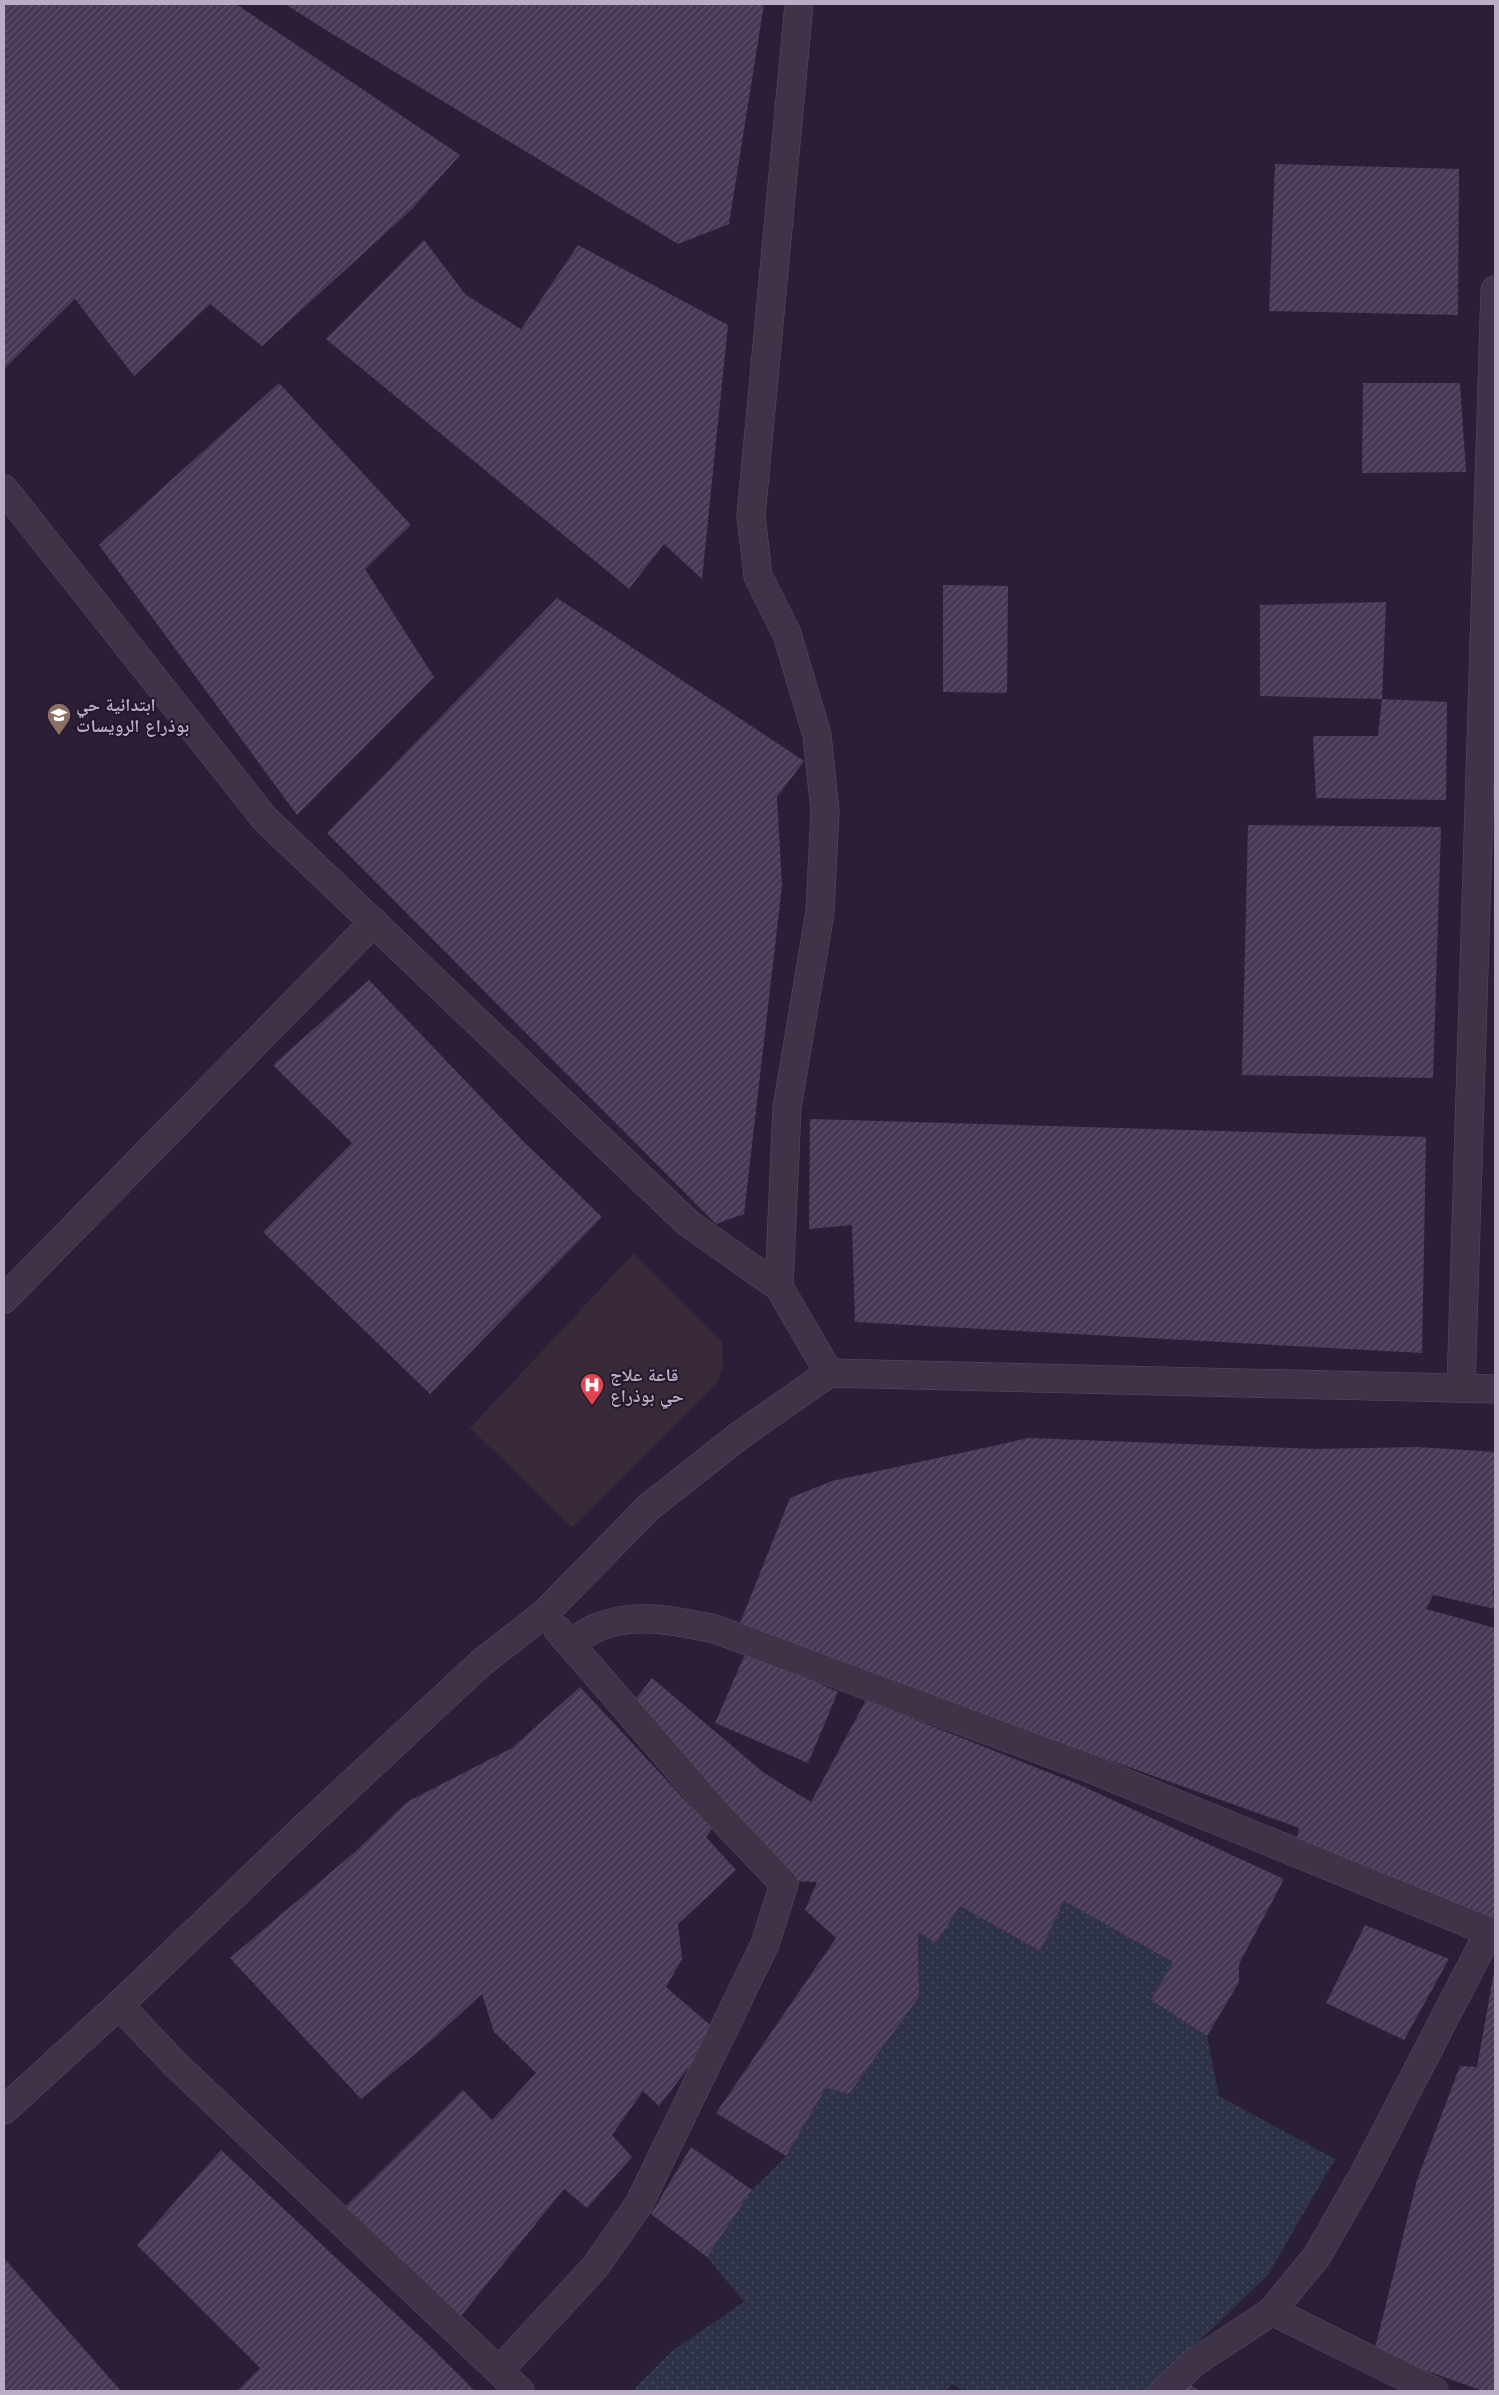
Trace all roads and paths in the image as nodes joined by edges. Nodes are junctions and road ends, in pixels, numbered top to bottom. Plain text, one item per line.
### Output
1 (799, 4) edge
2 (1495, 290) edge
3 (4, 489) edge
4 (374, 922) junction
5 (779, 1287) junction
6 (4, 1299) edge
7 (829, 1373) junction
8 (1461, 1388) junction
9 (1495, 1388) edge
10 (544, 1614) junction
11 (569, 1643) junction
12 (1492, 1933) edge
13 (119, 2004) junction
14 (4, 2110) edge
15 (1272, 2311) junction
16 (499, 2371) junction
17 (520, 2391) edge
18 (1164, 2391) edge
19 (1434, 2391) edge

1 - 5 street
2 - 8 street
3 - 4 street
4 - 5 street
4 - 6 street
5 - 7 street
7 - 8 street
7 - 10 street
8 - 9 street
10 - 11 street
10 - 13 street
11 - 12 street
11 - 16 street
12 - 15 street
13 - 14 street
13 - 16 street
15 - 18 street
15 - 19 street
16 - 17 street

